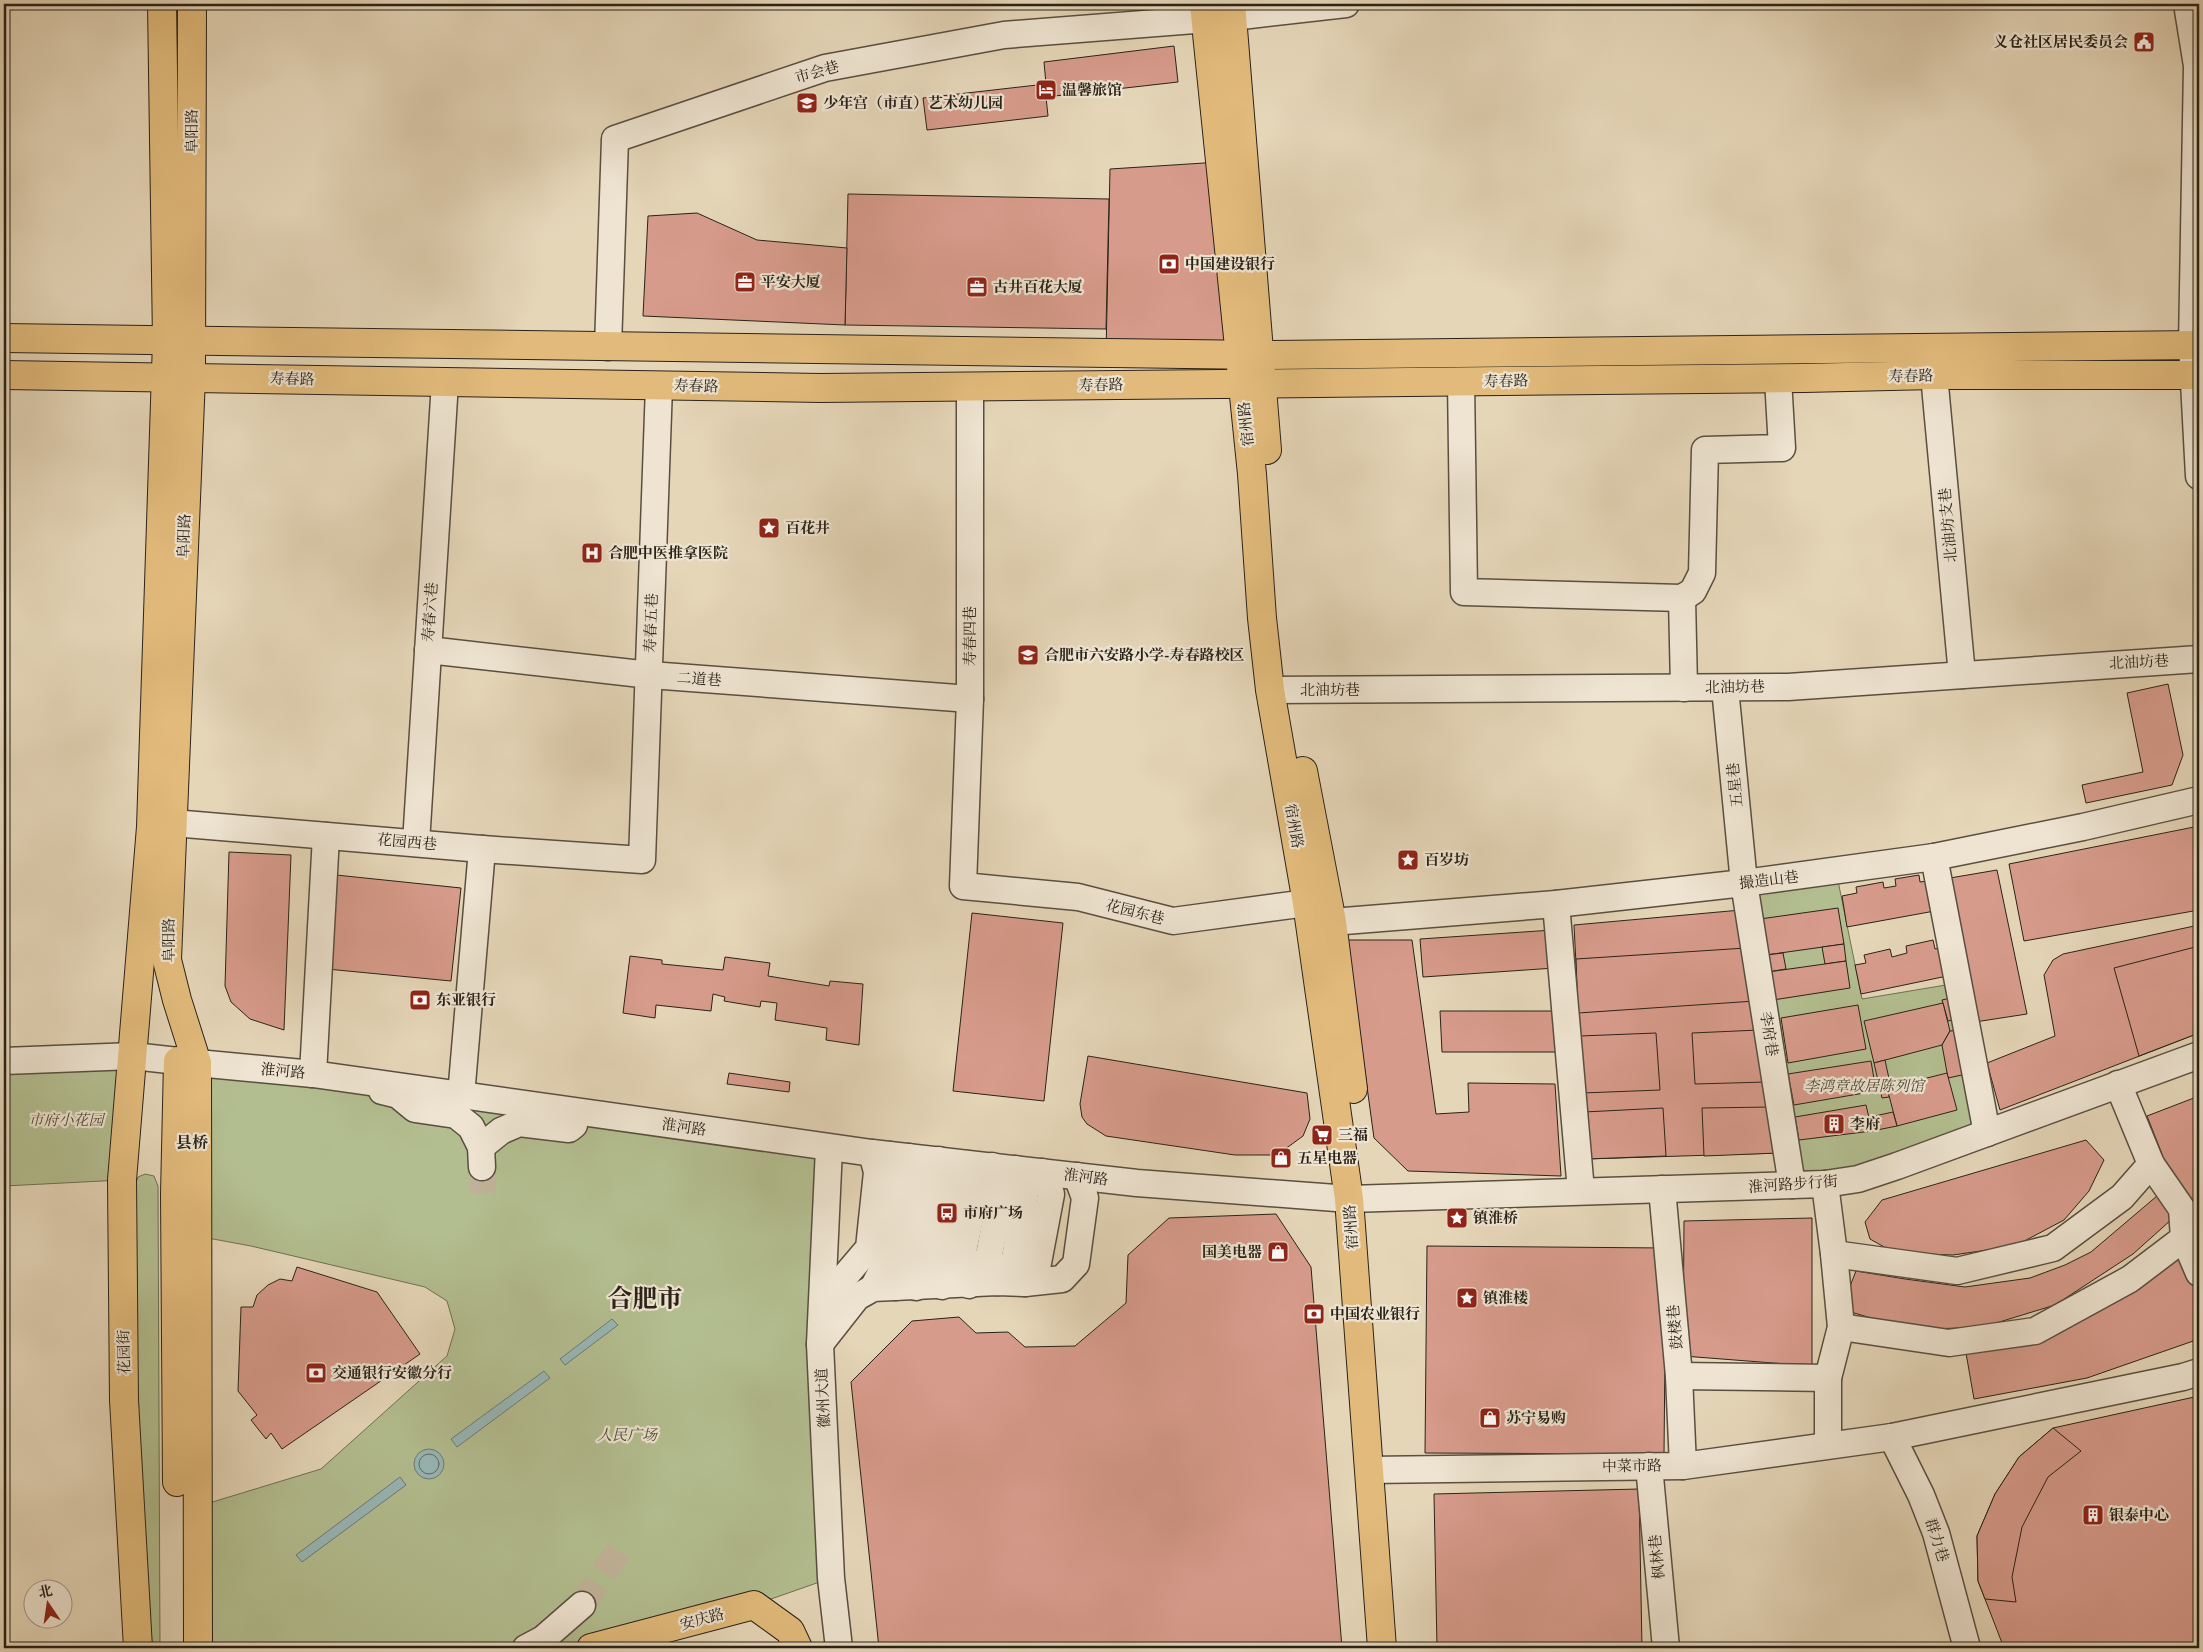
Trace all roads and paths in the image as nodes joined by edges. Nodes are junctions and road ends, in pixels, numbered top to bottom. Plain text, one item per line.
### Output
1 (162, 4) edge
2 (192, 4) edge
3 (1346, 4) edge
4 (2187, 4) edge
5 (1232, 10) edge
6 (1205, 12) edge
7 (4, 338) edge
8 (179, 342) junction
9 (2195, 345) edge
10 (608, 347) junction
11 (1250, 355) junction
12 (4, 375) edge
13 (1934, 375) junction
14 (2197, 375) edge
15 (178, 377) junction
16 (1778, 379) junction
17 (1462, 381) junction
18 (446, 382) junction
19 (1252, 383) junction
20 (659, 386) junction
21 (970, 387) junction
22 (2199, 476) edge
23 (1682, 598) junction
24 (428, 650) junction
25 (2199, 659) edge
26 (650, 675) junction
27 (1962, 675) junction
28 (1684, 688) junction
29 (1725, 688) junction
30 (1279, 690) junction
31 (970, 699) junction
32 (2199, 800) edge
33 (173, 823) junction
34 (326, 836) junction
35 (416, 843) junction
36 (482, 849) junction
37 (1934, 857) junction
38 (642, 860) joint
39 (1744, 883) junction
40 (963, 886) joint
41 (1307, 903) junction
42 (1556, 904) junction
43 (1332, 922) junction
44 (2199, 1055) edge
45 (133, 1056) junction
46 (4, 1061) edge
47 (188, 1062) junction
48 (322, 1076) junction
49 (2118, 1084) junction
50 (461, 1096) junction
51 (586, 1113) junction
52 (1987, 1133) junction
53 (830, 1148) junction
54 (890, 1155) junction
55 (939, 1160) junction
56 (966, 1164) junction
57 (2151, 1164) junction
58 (1003, 1168) junction
59 (1042, 1172) junction
60 (1077, 1176) junction
61 (1824, 1184) junction
62 (1792, 1185) junction
63 (1662, 1189) junction
64 (1581, 1191) junction
65 (1358, 1198) junction
66 (2184, 1238) junction
67 (1834, 1254) junction
68 (2199, 1273) edge
69 (998, 1282) junction
70 (1025, 1283) junction
71 (969, 1285) junction
72 (942, 1286) junction
73 (895, 1287) junction
74 (823, 1302) junction
75 (1841, 1327) junction
76 (820, 1344) junction
77 (2199, 1372) edge
78 (1680, 1376) junction
79 (1828, 1378) junction
80 (1892, 1437) junction
81 (1828, 1445) junction
82 (1649, 1466) junction
83 (1683, 1466) junction
84 (1378, 1469) junction
85 (582, 1605) tunnel mouth
86 (138, 1648) edge
87 (179, 1648) edge
88 (198, 1648) edge
89 (526, 1648) edge
90 (591, 1648) edge
91 (798, 1648) edge
92 (839, 1648) edge
93 (1382, 1648) edge
94 (1397, 1648) edge
95 (1666, 1648) edge
96 (1968, 1648) edge

1 - 8 main road, 阜阳路
2 - 8 main road, 阜阳路
3 - 5 street, 市会巷
4 - 9 street
5 - 6 street, 市会巷
5 - 11 main road, 宿州路
6 - 10 street, 市会巷
6 - 11 main road, 宿州路
7 - 8 main road, 寿春路
8 - 10 main road, 寿春路
8 - 15 main road, 阜阳路
9 - 11 main road, 寿春路
9 - 14 street
10 - 11 main road, 寿春路
11 - 19 main road, 宿州路
12 - 15 main road, 寿春路
13 - 14 main road, 寿春路
13 - 16 main road, 寿春路
13 - 27 street, 北油坊支巷
14 - 22 street
15 - 18 main road, 寿春路
15 - 33 main road, 阜阳路
15 - 45 main road, 阜阳路
16 - 17 main road, 寿春路
16 - 23 street
17 - 19 main road, 寿春路
17 - 23 street
18 - 20 main road, 寿春路
18 - 24 street, 寿春六巷
19 - 21 main road, 寿春路
19 - 30 main road, 宿州路
20 - 21 main road, 寿春路
20 - 26 street, 寿春五巷
21 - 31 street, 寿春四巷
23 - 28 street
24 - 26 street, 二道巷
24 - 35 street, 寿春六巷
25 - 27 street, 北油坊巷
26 - 31 street, 二道巷
26 - 38 street, 寿春五巷
27 - 29 street, 北油坊巷
28 - 29 street, 北油坊巷
28 - 30 street, 北油坊巷
29 - 39 street, 五星巷
30 - 41 main road, 宿州路
30 - 43 main road, 宿州路
31 - 40 street, 寿春四巷
32 - 37 street, 撮造山巷
33 - 34 street, 花园西巷
33 - 47 main road, 阜阳路
34 - 35 street, 花园西巷
34 - 48 street
35 - 36 street, 花园西巷
36 - 38 street, 花园西巷
36 - 50 street
37 - 39 street, 撮造山巷
37 - 52 street
39 - 42 street, 撮造山巷
39 - 62 street, 李府巷
40 - 41 street, 花园东巷
41 - 65 main road, 宿州路
42 - 43 street, 撮造山巷
42 - 64 street
43 - 65 main road, 宿州路
44 - 49 street, 淮河路步行街
45 - 46 street, 淮河路
45 - 47 street, 淮河路
45 - 86 main road, 花园街
47 - 48 street, 淮河路
47 - 87 main road
47 - 88 main road
48 - 50 street, 淮河路
48 - 51 street
49 - 52 street, 淮河路步行街
49 - 57 street
50 - 51 street, 淮河路
51 - 53 street, 淮河路
52 - 61 street, 淮河路步行街
53 - 54 street, 淮河路
53 - 74 street, 徽州大道
54 - 55 street, 淮河路
54 - 73 street
54 - 74 street
55 - 56 street, 淮河路
55 - 73 street
56 - 58 street, 淮河路
56 - 72 street
57 - 66 street
57 - 67 street
58 - 59 street, 淮河路
58 - 69 street
58 - 71 street
59 - 60 street, 淮河路
59 - 70 street
60 - 65 street, 淮河路
60 - 70 street
61 - 62 street, 淮河路步行街
61 - 67 street
62 - 63 street, 淮河路步行街
63 - 64 street, 淮河路步行街
63 - 78 street, 鼓楼巷
64 - 65 street, 淮河路步行街
65 - 84 main road, 宿州路
66 - 68 street
66 - 75 street
67 - 75 street
69 - 70 street
69 - 71 street
71 - 72 street
72 - 73 street
73 - 76 street
74 - 76 street, 徽州大道
75 - 79 street
76 - 92 street, 徽州大道
77 - 80 street, 中菜市路
78 - 79 street
78 - 83 street, 鼓楼巷
79 - 81 street
80 - 81 street, 中菜市路
80 - 96 street, 群力巷
81 - 83 street, 中菜市路
82 - 83 street, 中菜市路
82 - 84 street, 中菜市路
82 - 95 street, 枫林巷
84 - 93 main road, 宿州路
84 - 94 main road, 宿州路
85 - 89 street
90 - 91 main road, 安庆路

